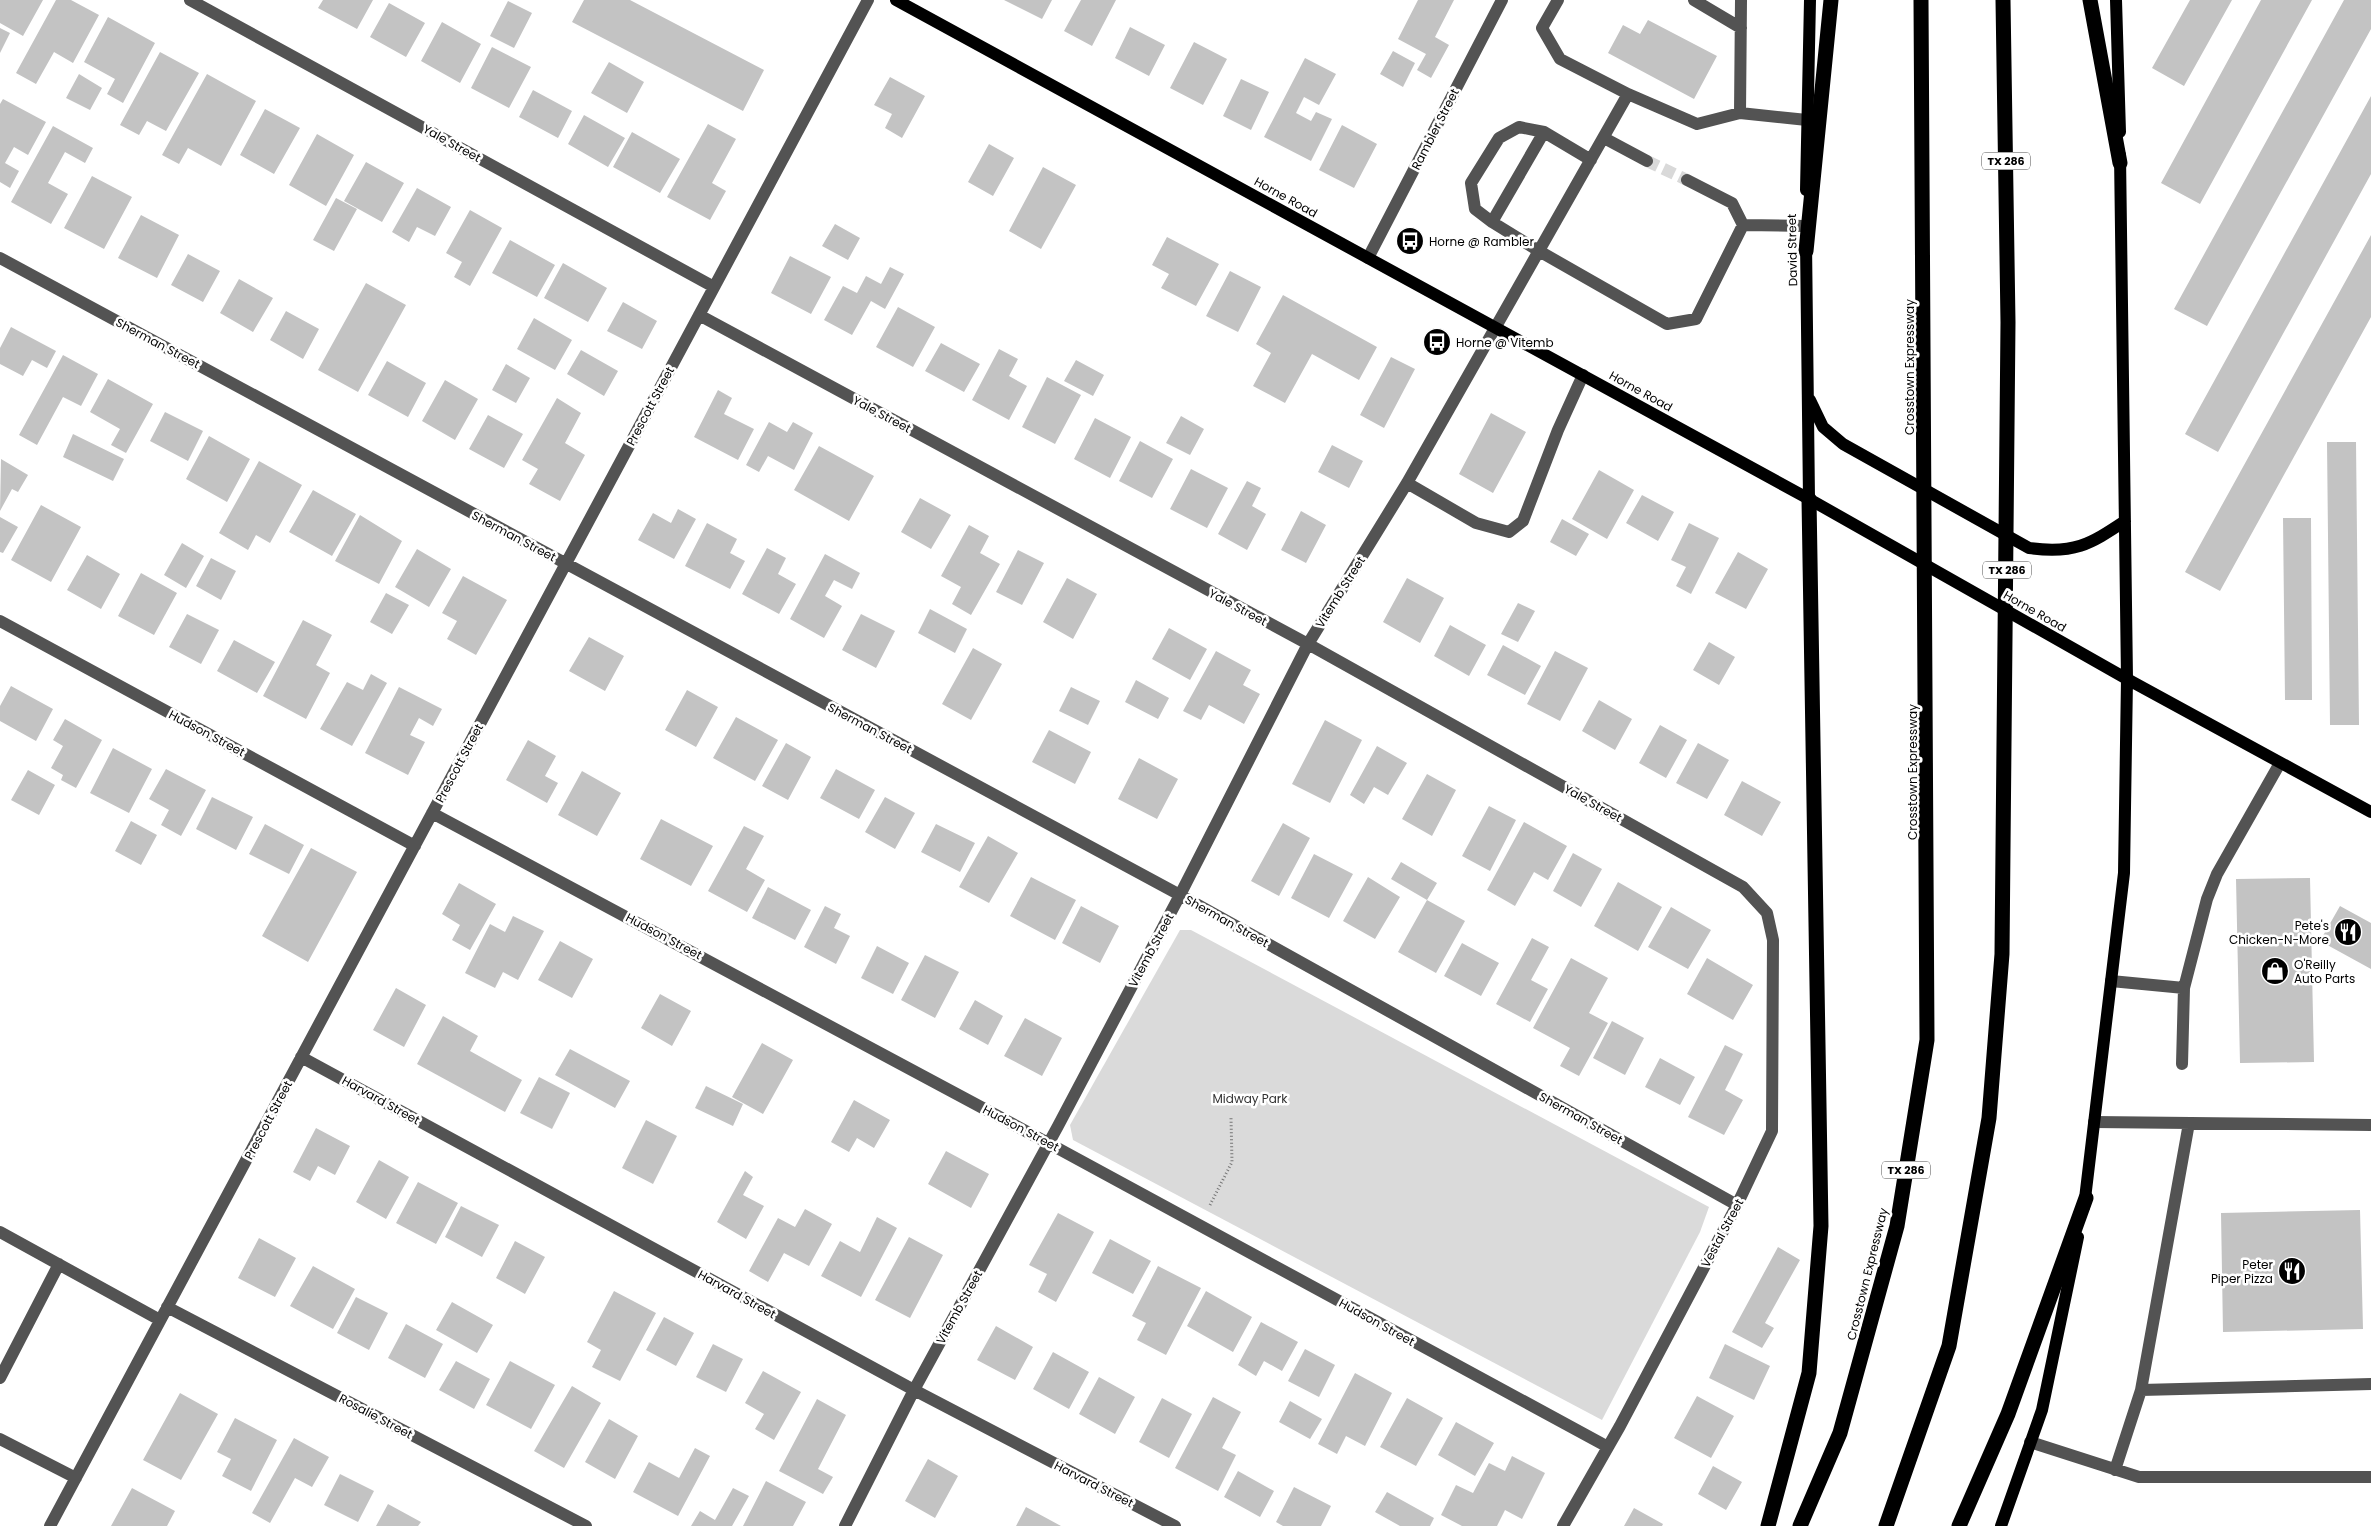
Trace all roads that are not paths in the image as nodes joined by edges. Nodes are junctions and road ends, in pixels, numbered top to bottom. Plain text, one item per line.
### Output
1 (190, 0) edge
2 (868, 0) edge
3 (896, 0) edge
4 (1502, 0) edge
5 (1558, 0) edge
6 (1694, 0) edge
7 (1741, 0) edge
8 (1810, 0) edge
9 (1831, 0) edge
10 (1921, 0) edge
11 (2003, 0) edge
12 (2090, 0) edge
13 (2116, 0) edge
14 (1741, 28) junction
15 (1628, 94) junction
16 (1740, 113) junction
17 (1807, 120) junction
18 (1544, 132) junction
19 (1604, 138) junction
20 (1591, 160) junction
21 (1647, 161) tunnel mouth
22 (2120, 163) junction
23 (1687, 180) tunnel mouth
24 (1492, 222) junction
25 (1743, 225) junction
26 (1805, 226) junction
27 (1806, 251) junction
28 (1539, 252) junction
29 (0, 258) edge
30 (1368, 258) junction
31 (714, 286) junction
32 (699, 316) junction
33 (1495, 327) junction
34 (1583, 375) junction
35 (1809, 398) junction
36 (1407, 483) junction
37 (1809, 498) junction
38 (2125, 520) junction
39 (565, 564) junction
40 (0, 621) edge
41 (1308, 644) junction
42 (2127, 679) junction
43 (2280, 763) junction
44 (2371, 812) edge
45 (432, 813) junction
46 (415, 846) junction
47 (1180, 895) junction
48 (1767, 913) joint
49 (2111, 981) junction
50 (2184, 988) junction
51 (301, 1057) junction
52 (2182, 1064) dead end
53 (2094, 1122) junction
54 (2189, 1123) junction
55 (2371, 1125) edge
56 (1048, 1143) junction
57 (2086, 1198) junction
58 (1737, 1205) junction
59 (0, 1232) edge
60 (59, 1264) junction
61 (167, 1307) junction
62 (160, 1320) junction
63 (0, 1378) edge
64 (2371, 1384) edge
65 (914, 1390) junction
66 (2141, 1390) junction
67 (0, 1439) edge
68 (2030, 1442) junction
69 (1608, 1447) junction
70 (2115, 1470) junction
71 (2371, 1477) edge
72 (76, 1478) junction
73 (50, 1526) edge
74 (586, 1526) edge
75 (845, 1526) edge
76 (1175, 1526) edge
77 (1563, 1526) edge
78 (1768, 1526) edge
79 (1800, 1526) edge
80 (1886, 1526) edge
81 (1959, 1526) edge
82 (2001, 1526) edge

1 - 31 street, Yale Street
2 - 31 street, Prescott Street
3 - 30 main road, Horne Road
4 - 30 street, Rambler Street
5 - 15 street
6 - 14 street
7 - 14 street
8 - 17 main road, David Street
9 - 27 highway
10 - 79 highway, Crosstown Expressway / TX 286
11 - 80 highway, TX 286
12 - 22 highway
13 - 22 main road
14 - 16 street
15 - 16 street
15 - 19 street, Vitemb Street
16 - 17 street
17 - 26 main road, David Street
18 - 20 street
18 - 24 street
18 - 24 street
19 - 20 street, Vitemb Street
19 - 21 street
20 - 28 street, Vitemb Street
22 - 38 main road
23 - 25 street
24 - 28 street
25 - 26 street
25 - 28 street
26 - 27 main road, David Street
27 - 35 main road, David Street
28 - 33 street, Vitemb Street
29 - 39 street, Sherman Street
30 - 33 main road, Horne Road
31 - 32 street, Prescott Street
32 - 39 street, Prescott Street
32 - 41 street, Yale Street
33 - 34 main road, Horne Road
33 - 36 street, Vitemb Street
34 - 36 street
34 - 37 main road, Horne Road
35 - 37 main road, David Street
35 - 38 main road
36 - 41 street, Vitemb Street
37 - 42 main road, Horne Road
37 - 78 highway
38 - 42 main road
39 - 45 street, Prescott Street
39 - 47 street, Sherman Street
40 - 46 street, Hudson Street
41 - 47 street, Vitemb Street
41 - 48 street, Yale Street
42 - 43 main road, Horne Road
42 - 49 main road
43 - 44 main road, Horne Road
43 - 50 street
45 - 46 street, Prescott Street
45 - 56 street, Hudson Street
46 - 51 street, Prescott Street
47 - 56 street, Vitemb Street
47 - 58 street, Sherman Street
48 - 58 street, Vestal Street
49 - 50 street
49 - 53 main road
50 - 52 street
51 - 61 street, Prescott Street
51 - 65 street, Harvard Street
53 - 54 street
53 - 57 main road
54 - 55 street
54 - 66 street
56 - 65 street, Vitemb Street
56 - 69 street, Hudson Street
57 - 68 main road
57 - 81 highway
58 - 69 street, Vestal Street
59 - 60 street
60 - 62 street
60 - 63 street
61 - 62 street, Prescott Street
61 - 74 street, Rosalie Street
62 - 72 street, Prescott Street
64 - 66 street
65 - 75 street, Vitemb Street
65 - 76 street, Harvard Street
66 - 70 street
67 - 72 street
68 - 70 street
68 - 82 main road
69 - 77 street, Vestal Street
70 - 71 street
72 - 73 street, Prescott Street

